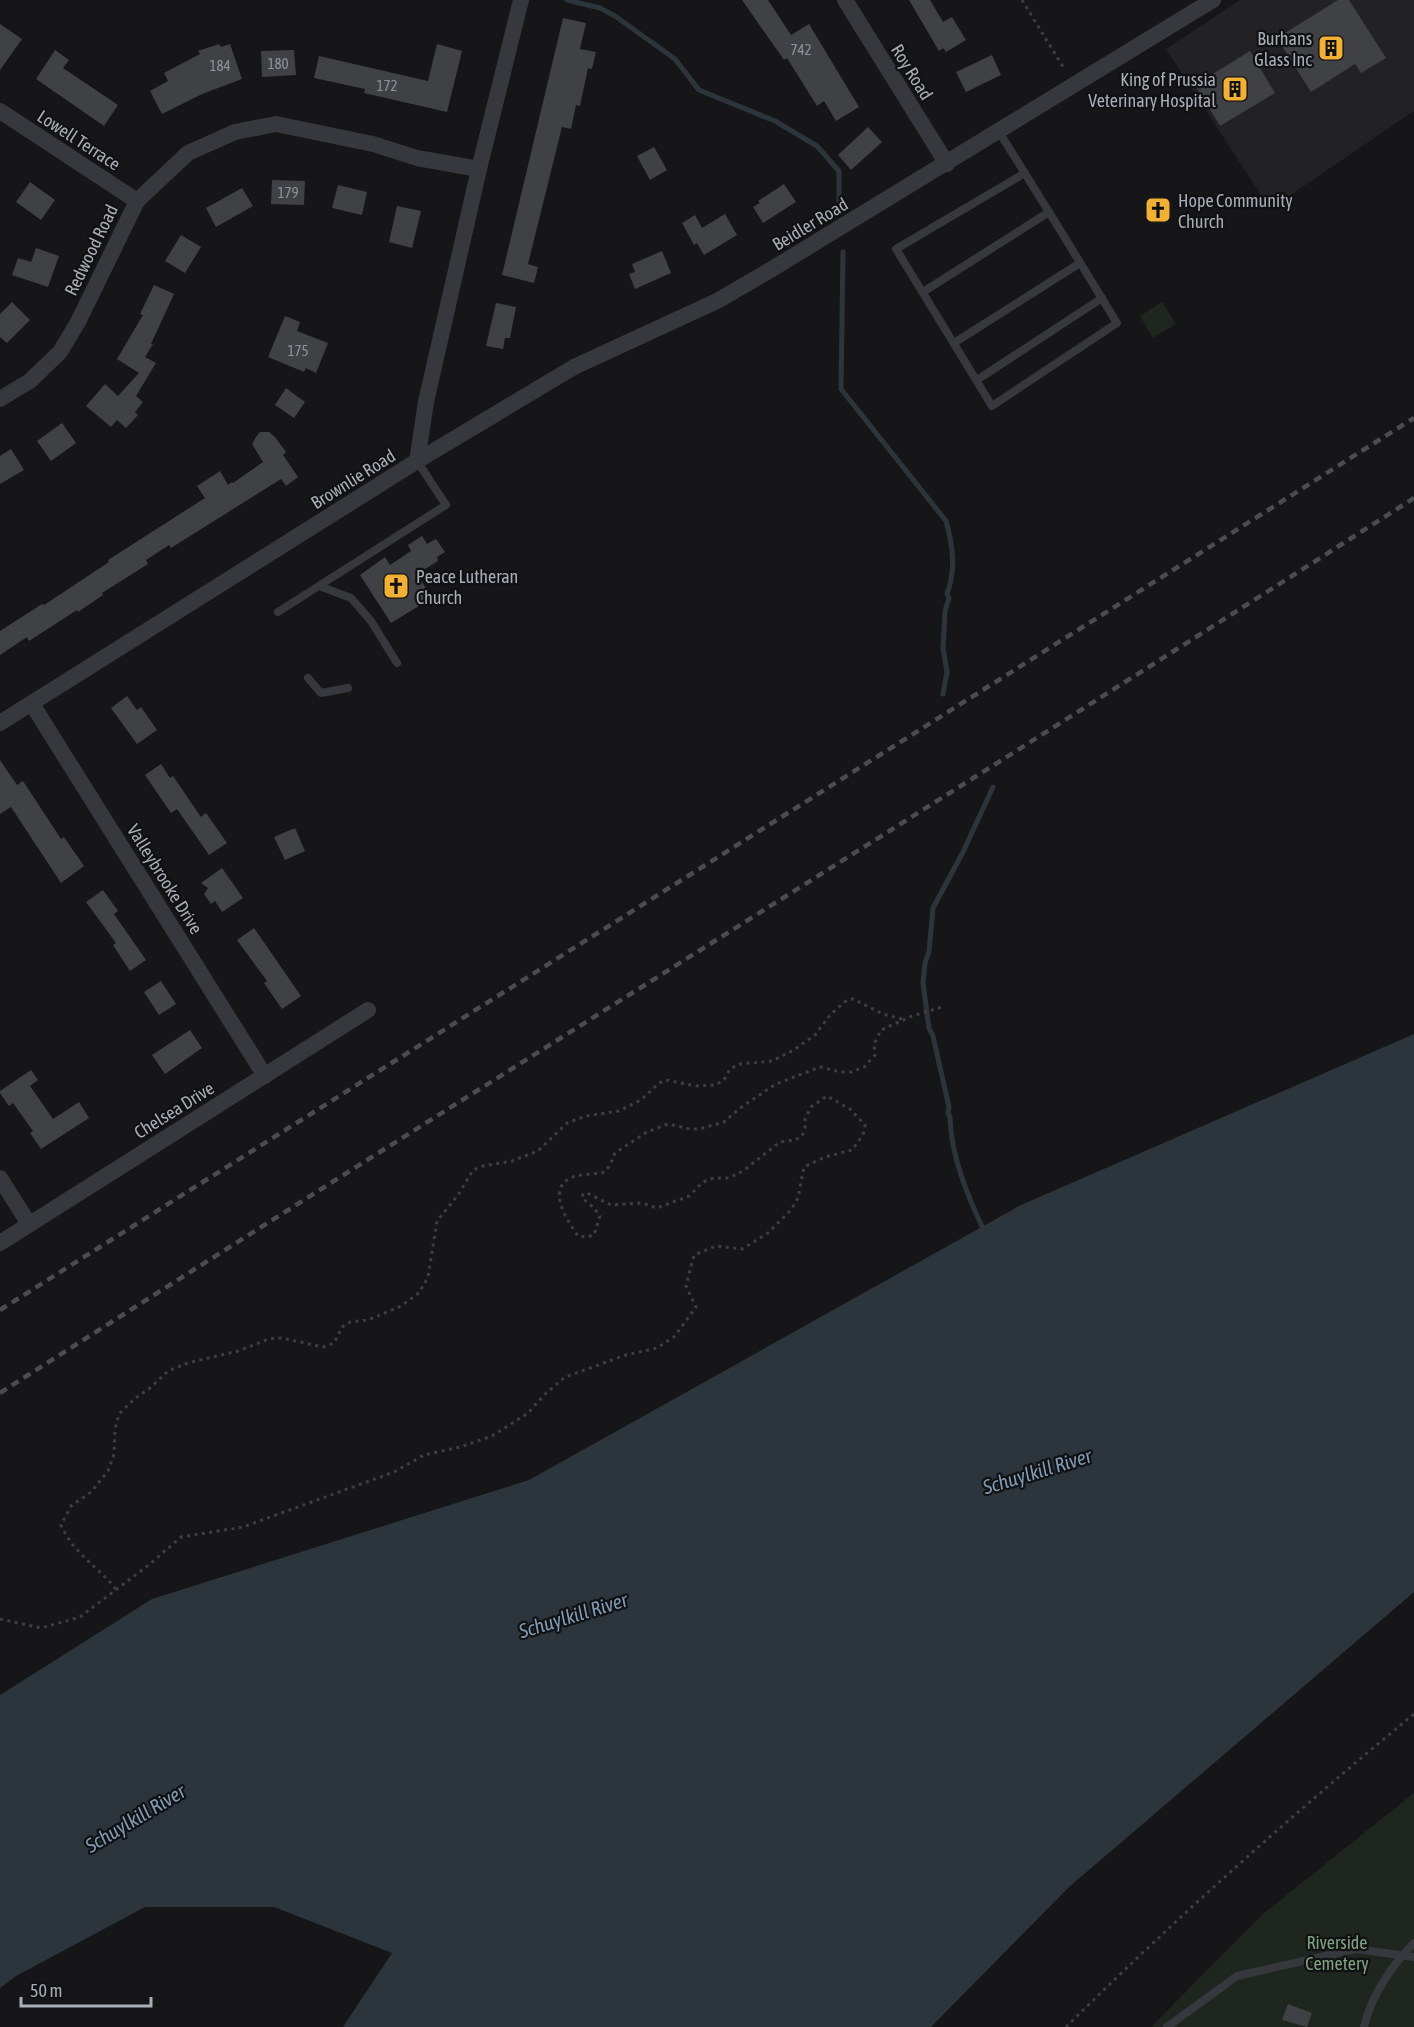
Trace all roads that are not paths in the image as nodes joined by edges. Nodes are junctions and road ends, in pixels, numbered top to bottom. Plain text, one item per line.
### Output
1 (521, 0) edge
2 (845, 0) edge
3 (1213, 0) edge
4 (0, 111) edge
5 (999, 132) junction
6 (947, 164) junction
7 (479, 169) junction
8 (1025, 173) junction
9 (137, 201) junction
10 (1049, 212) junction
11 (1080, 263) junction
12 (923, 292) junction
13 (1102, 298) junction
14 (954, 343) junction
15 (976, 380) junction
16 (0, 399) edge
17 (417, 461) junction
18 (318, 586) junction
19 (278, 612) dead end
20 (397, 663) dead end
21 (308, 678) dead end
22 (348, 688) dead end
23 (32, 704) junction
24 (0, 723) edge
25 (368, 1010) dead end
26 (265, 1076) junction
27 (0, 1178) edge
28 (29, 1224) junction
29 (0, 1243) edge
30 (1414, 1943) edge
31 (1403, 1955) junction
32 (1414, 1956) edge
33 (1167, 2027) edge
34 (1364, 2027) edge

1 - 7 street, Brownlie Road
2 - 6 street, Roy Road
3 - 5 street, Beidler Road
4 - 9 street, Lowell Terrace
5 - 6 street, Beidler Road
5 - 8 lane
6 - 17 street, Beidler Road
7 - 9 street, Redwood Road
7 - 17 street, Brownlie Road
8 - 10 lane
8 - 12 lane
9 - 16 street, Redwood Road
10 - 11 lane
10 - 12 lane
11 - 13 lane
11 - 14 lane
12 - 14 lane
13 - 15 lane
13 - 15 lane
14 - 15 lane
17 - 18 lane
17 - 23 street, Brownlie Road
18 - 19 lane
18 - 20 lane
21 - 22 lane
23 - 24 street, Brownlie Road
23 - 26 street, Valleybrooke Drive
25 - 26 street, Chelsea Drive
26 - 28 street, Chelsea Drive
27 - 28 street
28 - 29 street, Chelsea Drive
30 - 31 lane
31 - 32 lane
31 - 33 lane
31 - 34 lane

